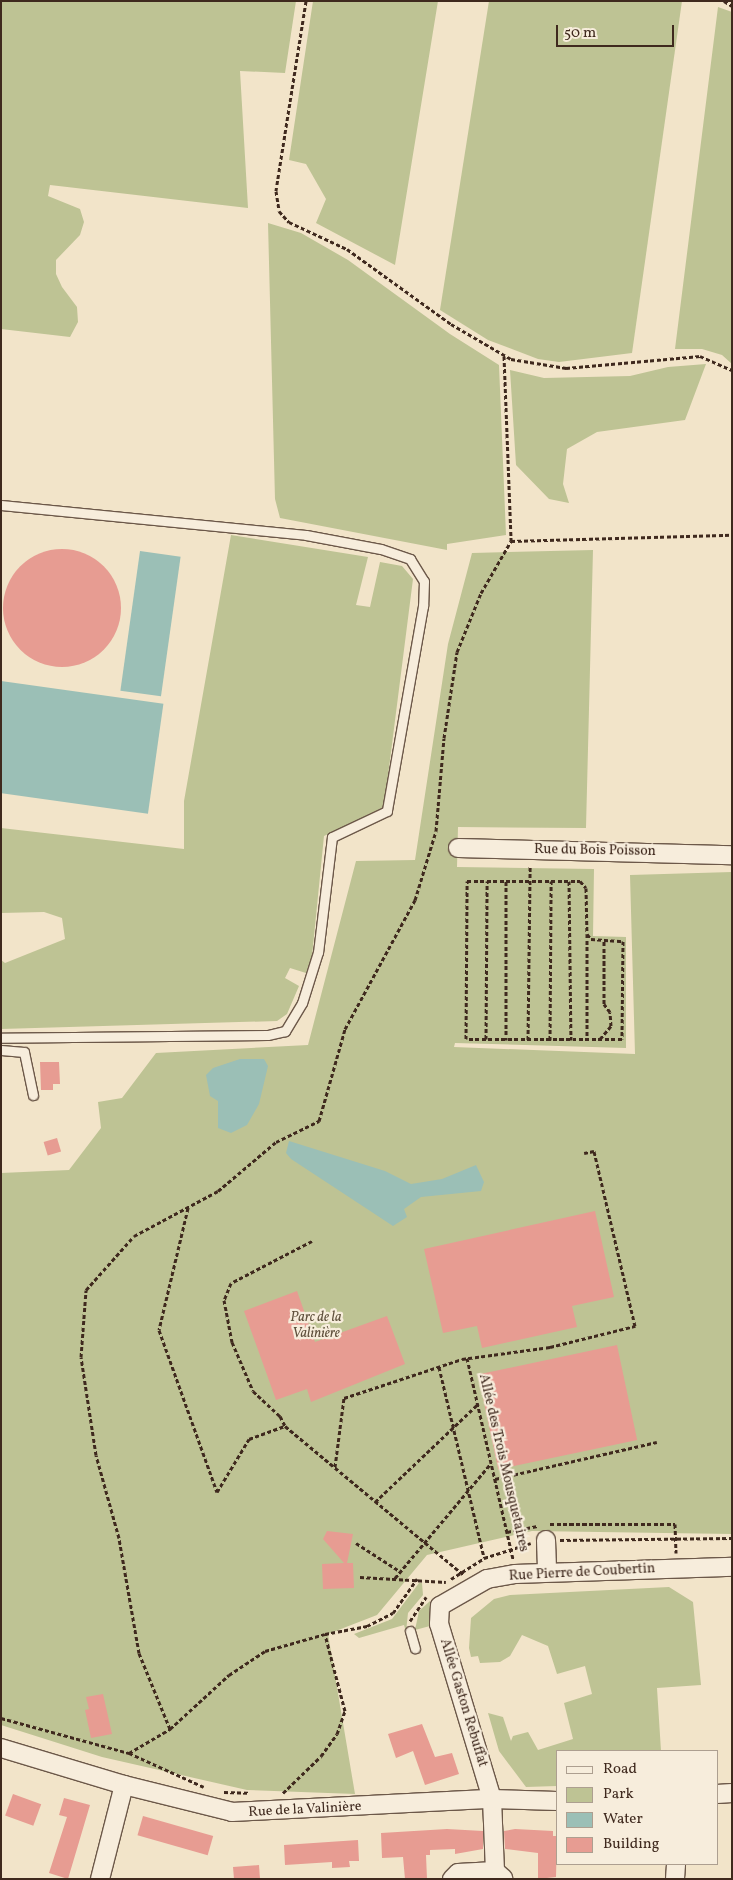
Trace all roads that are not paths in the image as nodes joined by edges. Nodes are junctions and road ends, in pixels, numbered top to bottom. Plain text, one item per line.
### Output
1 (1, 505) edge
2 (458, 848) dead end
3 (732, 854) edge
4 (1, 1038) edge
5 (1, 1050) edge
6 (33, 1095) dead end
7 (546, 1540) road end
8 (732, 1567) edge
9 (547, 1571) junction
10 (440, 1606) joint
11 (410, 1631) dead end
12 (416, 1648) dead end
13 (1, 1748) edge
14 (124, 1785) junction
15 (732, 1793) edge
16 (718, 1794) edge
17 (492, 1799) junction
18 (556, 1801) edge
19 (676, 1865) edge
20 (499, 1875) edge
21 (100, 1879) edge
22 (452, 1879) edge
23 (675, 1879) edge

1 - 4 lane
2 - 3 street, Rue du Bois Poisson
5 - 6 lane
7 - 9 street
8 - 9 street, Rue Pierre de Coubertin
9 - 10 street, Rue Pierre de Coubertin
10 - 17 street, Allée Gaston Rebuffat
11 - 12 lane
13 - 14 street, Rue de la Valinière
14 - 17 street, Rue de la Valinière
14 - 21 street
15 - 16 street
17 - 18 street, Rue de la Valinière
17 - 20 street, Allée Gaston Rebuffat
19 - 23 street
20 - 22 street

